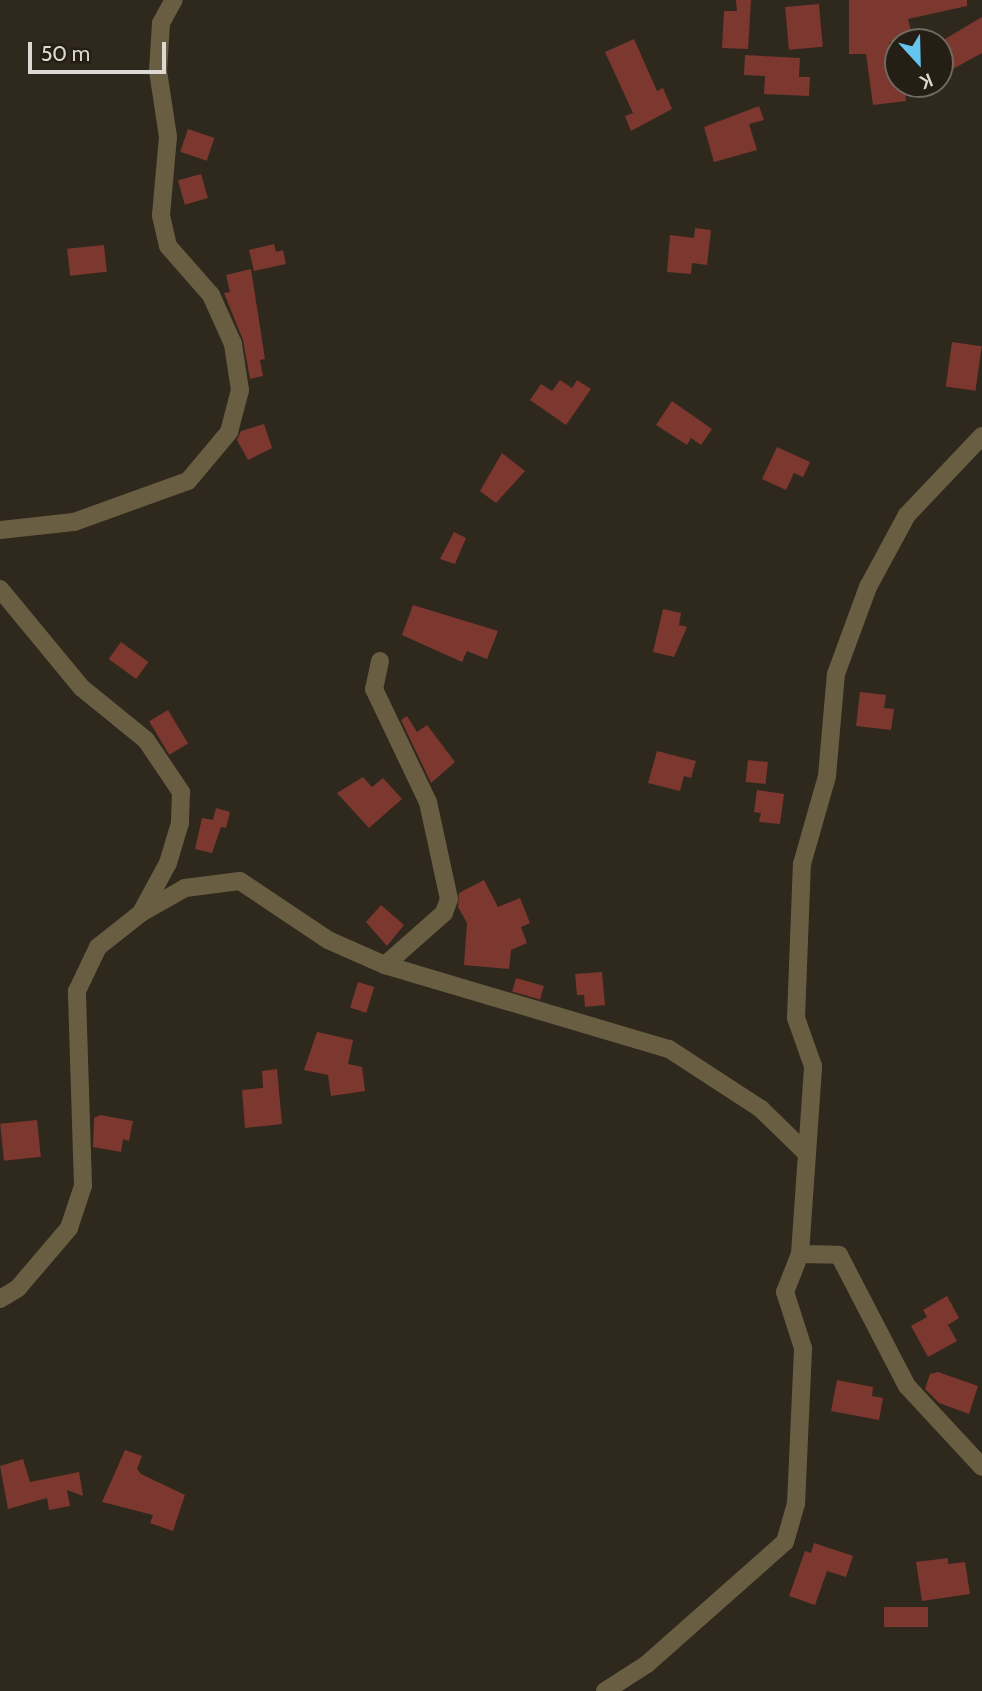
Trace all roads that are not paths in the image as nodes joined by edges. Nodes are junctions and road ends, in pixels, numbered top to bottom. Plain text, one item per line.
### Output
1 (174, 0) edge
2 (982, 436) edge
3 (0, 530) edge
4 (0, 589) edge
5 (380, 661) dead end
6 (141, 913) junction
7 (385, 965) junction
8 (804, 1151) junction
9 (800, 1254) junction
10 (0, 1299) edge
11 (982, 1467) edge
12 (605, 1691) edge

1 - 3 street
2 - 8 street
4 - 6 street
5 - 7 street
6 - 7 street
6 - 10 street
7 - 8 street
8 - 9 street
9 - 11 street
9 - 12 street

